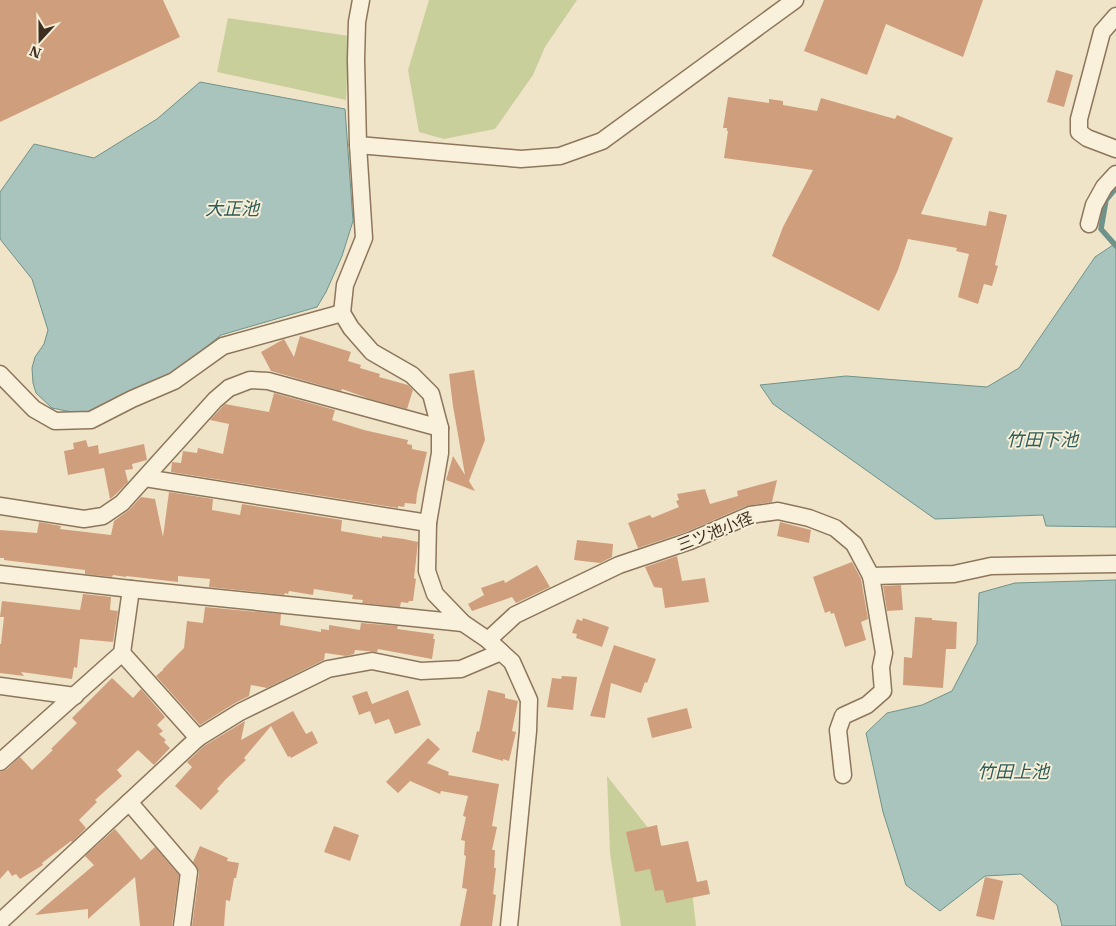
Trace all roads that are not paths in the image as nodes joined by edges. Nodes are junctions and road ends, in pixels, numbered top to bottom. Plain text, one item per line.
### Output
1 (361, 0) edge
2 (795, 0) edge
3 (1116, 16) edge
4 (358, 145) junction
5 (1116, 149) edge
6 (1116, 174) edge
7 (1089, 224) dead end
8 (342, 313) junction
9 (0, 374) edge
10 (440, 428) junction
11 (145, 478) junction
12 (0, 506) edge
13 (428, 523) junction
14 (1116, 564) edge
15 (0, 574) edge
16 (871, 576) junction
17 (131, 589) junction
18 (463, 623) junction
19 (488, 640) junction
20 (502, 652) junction
21 (122, 653) junction
22 (0, 686) edge
23 (75, 696) junction
24 (198, 738) junction
25 (0, 762) edge
26 (843, 775) dead end
27 (129, 802) junction
28 (0, 922) edge
29 (182, 926) edge
30 (509, 926) edge

1 - 4 street
2 - 4 street
3 - 5 street
4 - 8 street
6 - 7 street
8 - 9 street
8 - 10 street
10 - 11 street
10 - 13 street
11 - 12 street
11 - 13 street
13 - 18 street
14 - 16 street
15 - 17 street
16 - 19 street, 三ツ池小径
16 - 26 street, 三ツ池小径
17 - 18 street
17 - 21 street
18 - 19 street
19 - 20 street
20 - 24 street
20 - 30 street
21 - 23 street
21 - 24 street
22 - 23 street
23 - 25 street
24 - 27 street
27 - 28 street
27 - 29 street

